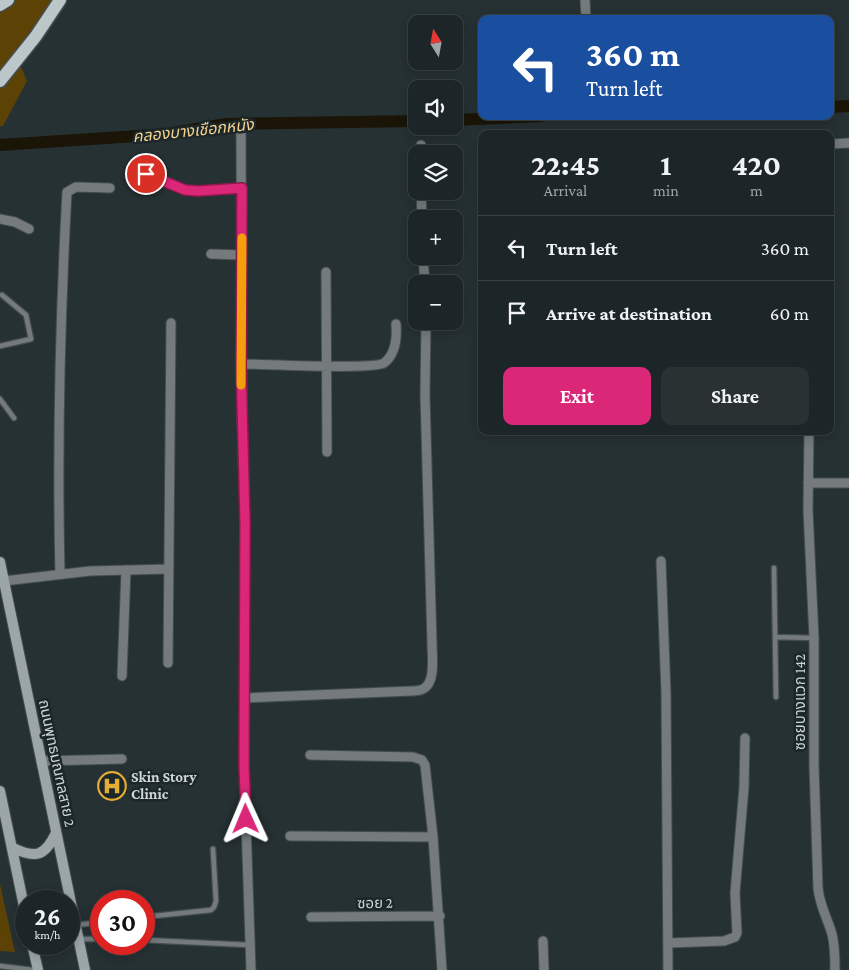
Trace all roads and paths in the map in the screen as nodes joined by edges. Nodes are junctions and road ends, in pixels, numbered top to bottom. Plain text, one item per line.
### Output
1 (8, 0) edge
2 (60, 0) edge
3 (585, 0) edge
4 (0, 5) edge
5 (586, 15) edge
6 (0, 81) edge
7 (241, 134) dead end
8 (849, 143) edge
9 (834, 144) edge
10 (146, 174) dead end
11 (110, 188) dead end
12 (242, 188) junction
13 (0, 219) edge
14 (29, 229) dead end
15 (211, 254) dead end
16 (242, 255) junction
17 (326, 272) dead end
18 (2, 295) dead end
19 (171, 323) dead end
20 (396, 324) dead end
21 (426, 330) edge
22 (0, 346) edge
23 (241, 364) junction
24 (326, 366) junction
25 (0, 399) edge
26 (14, 418) dead end
27 (809, 435) edge
28 (327, 452) dead end
29 (849, 483) edge
30 (808, 484) junction
31 (661, 561) dead end
32 (0, 562) edge
33 (774, 568) dead end
34 (169, 569) junction
35 (126, 570) junction
36 (60, 574) junction
37 (4, 581) junction
38 (775, 637) junction
39 (814, 638) junction
40 (168, 663) dead end
41 (122, 676) dead end
42 (776, 697) dead end
43 (245, 698) junction
44 (746, 738) dead end
45 (310, 755) dead end
46 (122, 759) dead end
47 (41, 761) junction
48 (0, 791) edge
49 (56, 833) junction
50 (290, 836) dead end
51 (434, 837) junction
52 (13, 848) junction
53 (213, 849) dead end
54 (21, 890) edge
55 (68, 890) edge
56 (155, 916) edge
57 (440, 916) junction
58 (311, 917) dead end
59 (155, 941) edge
60 (543, 941) dead end
61 (668, 943) junction
62 (250, 946) junction
63 (80, 948) edge
64 (35, 955) edge
65 (0, 966) edge
66 (13, 968) edge
67 (33, 970) edge
68 (38, 970) edge
69 (85, 970) edge
70 (251, 970) edge
71 (442, 970) edge
72 (544, 970) edge
73 (668, 970) edge
74 (835, 970) edge

1 - 4 main road
2 - 6 main road
3 - 5 street
7 - 12 street
8 - 9 street
10 - 12 street
11 - 36 street
12 - 16 street
13 - 14 street
15 - 16 street
16 - 23 street
17 - 24 street
18 - 22 lane
19 - 34 street
20 - 24 street
21 - 43 street
23 - 24 street
23 - 43 street
24 - 28 street
25 - 26 lane
27 - 30 street, ซอยบางแวก 142
29 - 30 street
30 - 39 street, ซอยบางแวก 142
31 - 61 street
32 - 37 main road, ถนนพุทธมณฑลสาย 2
33 - 38 lane
34 - 35 street
34 - 40 street
35 - 36 street
35 - 41 street
36 - 37 street
37 - 47 main road, ถนนพุทธมณฑลสาย 2
38 - 39 lane
38 - 42 lane
39 - 74 street, ซอยบางแวก 142
43 - 62 street
44 - 61 street
45 - 51 street
46 - 47 street
47 - 49 main road, ถนนพุทธมณฑลสาย 2
48 - 52 main road
49 - 52 main road
49 - 55 main road, ถนนพุทธมณฑลสาย 2
50 - 51 street
51 - 57 street
52 - 54 main road
53 - 56 lane
57 - 58 street, ซอย 2
57 - 71 street
59 - 62 lane
60 - 72 street
61 - 73 street
62 - 70 street
63 - 69 main road, ถนนพุทธมณฑลสาย 2
64 - 68 main road
65 - 66 lane
66 - 67 lane

